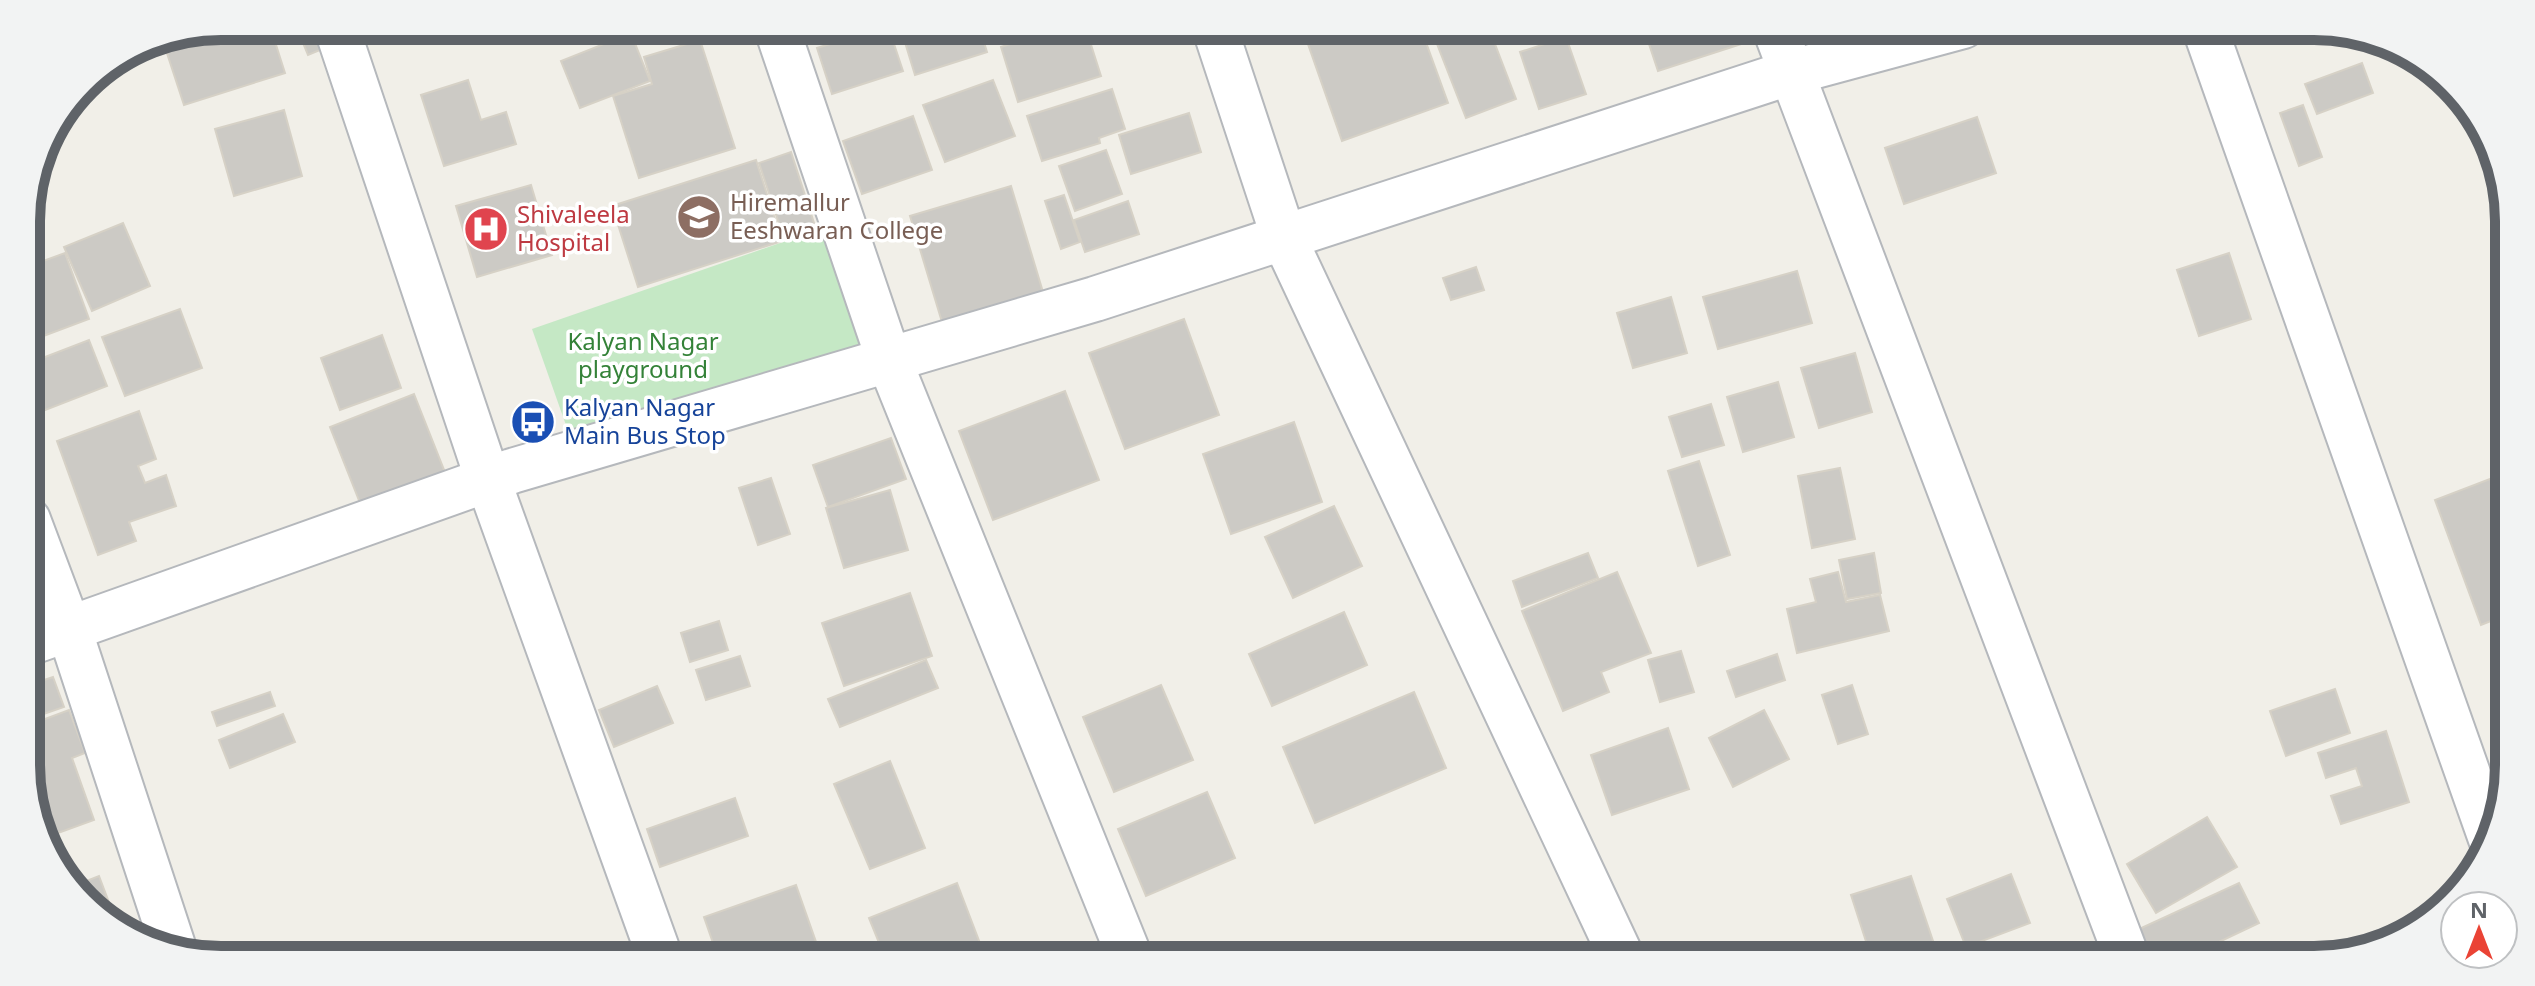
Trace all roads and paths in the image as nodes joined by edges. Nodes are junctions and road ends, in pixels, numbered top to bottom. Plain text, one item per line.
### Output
1 (341, 40) edge
2 (781, 40) edge
3 (1219, 40) edge
4 (1778, 40) edge
5 (1911, 40) edge
6 (2209, 40) edge
7 (1789, 73) junction
8 (1284, 238) junction
9 (889, 360) junction
10 (488, 480) junction
11 (40, 552) edge
12 (69, 629) junction
13 (40, 639) edge
14 (2485, 823) edge
15 (170, 938) edge
16 (656, 946) edge
17 (1125, 946) edge
18 (1616, 946) edge
19 (2123, 946) edge

1 - 10 street
2 - 9 street
3 - 8 street
4 - 7 street
5 - 7 street
6 - 14 street
7 - 8 street
7 - 19 street
8 - 9 street
8 - 18 street
9 - 10 street
9 - 17 street
10 - 12 street
10 - 16 street
11 - 12 street
12 - 13 street
12 - 15 street

